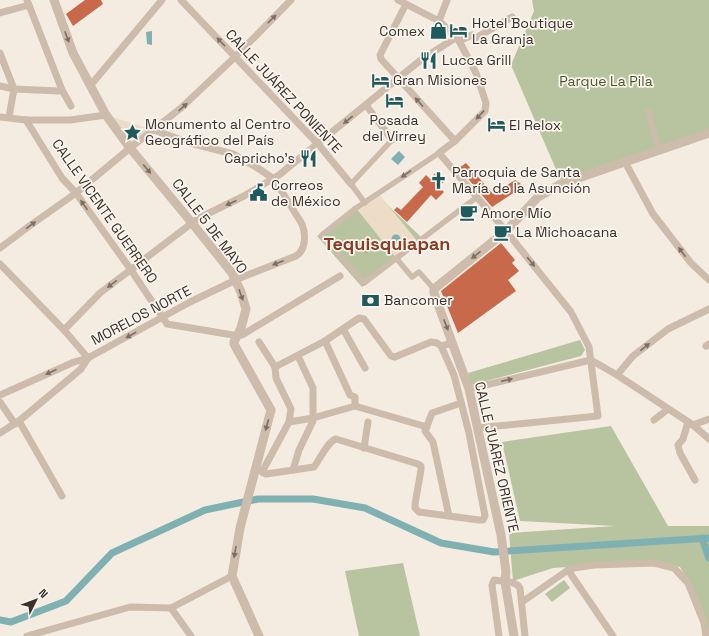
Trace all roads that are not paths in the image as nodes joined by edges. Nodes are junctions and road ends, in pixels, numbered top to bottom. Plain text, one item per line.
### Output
1 (54, 0) edge
2 (162, 0) edge
3 (181, 0) edge
4 (291, 0) edge
5 (398, 0) edge
6 (447, 0) edge
7 (28, 2) edge
8 (406, 4) junction
9 (0, 13) edge
10 (512, 16) dead end
11 (439, 22) junction
12 (458, 39) junction
13 (0, 54) edge
14 (235, 57) junction
15 (397, 79) junction
16 (0, 86) edge
17 (90, 86) junction
18 (14, 89) junction
19 (62, 90) junction
20 (366, 105) junction
21 (71, 106) dead end
22 (648, 112) dead end
23 (106, 115) junction
24 (0, 117) edge
25 (9, 118) junction
26 (26, 120) junction
27 (154, 130) junction
28 (709, 134) edge
29 (392, 140) joint
30 (455, 141) junction
31 (318, 144) junction
32 (130, 148) junction
33 (660, 150) junction
34 (439, 153) junction
35 (625, 162) junction
36 (274, 179) junction
37 (351, 184) junction
38 (76, 194) junction
39 (477, 197) junction
40 (364, 203) junction
41 (192, 223) junction
42 (506, 231) junction
43 (0, 248) edge
44 (396, 258) junction
45 (0, 264) edge
46 (131, 270) junction
47 (340, 276) dead end
48 (235, 280) junction
49 (709, 280) edge
50 (434, 289) junction
51 (709, 309) edge
52 (163, 317) junction
53 (343, 329) junction
54 (64, 330) junction
55 (237, 335) junction
56 (325, 341) junction
57 (259, 342) dead end
58 (453, 342) junction
59 (441, 346) junction
60 (298, 356) junction
61 (88, 358) junction
62 (591, 360) junction
63 (275, 367) junction
64 (365, 368) dead end
65 (617, 375) junction
66 (469, 389) junction
67 (0, 395) edge
68 (0, 402) edge
69 (462, 404) junction
70 (355, 406) junction
71 (668, 409) junction
72 (313, 418) junction
73 (709, 419) edge
74 (654, 420) dead end
75 (17, 422) junction
76 (289, 422) junction
77 (368, 422) dead end
78 (690, 424) junction
79 (477, 428) junction
80 (426, 429) junction
81 (0, 433) edge
82 (709, 439) edge
83 (364, 448) junction
84 (294, 470) junction
85 (695, 480) dead end
86 (62, 496) dead end
87 (449, 516) junction
88 (568, 570) junction
89 (232, 576) junction
90 (505, 577) junction
91 (522, 602) junction
92 (171, 608) junction
93 (26, 636) edge
94 (191, 636) edge
95 (259, 636) edge
96 (499, 636) edge
97 (514, 636) edge
98 (525, 636) edge
99 (613, 636) edge
100 (706, 636) edge

1 -> 17 street, CALLE 5 DE MAYO
2 - 17 street
14 -> 3 street, CALLE JUÁREZ PONIENTE
14 -> 4 street
5 - 8 street
6 - 11 street
7 - 9 street
7 - 19 street
8 - 11 street
8 - 15 street
10 - 12 street
11 - 12 street
12 - 15 street
12 -> 30 street
13 - 18 street
27 -> 14 street
14 - 31 street, CALLE JUÁREZ PONIENTE
15 - 20 street
30 -> 15 street
16 - 18 street
17 - 23 street, CALLE 5 DE MAYO
18 - 19 street
18 - 25 street
19 - 21 street
20 - 29 street
20 -> 31 street
22 - 33 street
23 - 26 street
23 - 32 street, CALLE 5 DE MAYO
24 - 25 street
25 - 26 street
26 - 38 street, CALLE VICENTE GUERRERO
27 - 32 street
27 - 36 street
28 - 33 street
29 - 37 street
30 - 34 street
31 - 36 street
31 - 37 street, CALLE JUÁREZ PONIENTE
32 - 38 street
32 -> 41 street, CALLE 5 DE MAYO
33 - 35 street
34 - 39 street
34 -> 40 street
35 - 42 street
49 -> 35 street
36 -> 41 street
36 -> 48 street, MORELOS NORTE
37 - 40 street, CALLE JUÁREZ PONIENTE
43 -> 38 street
46 -> 38 street, CALLE VICENTE GUERRERO
39 - 42 street
39 - 44 street
40 - 44 street
41 - 46 street
41 - 48 street, CALLE 5 DE MAYO
42 -> 50 street
42 -> 62 street
44 - 50 street
45 - 54 street
46 - 52 street, CALLE VICENTE GUERRERO
46 -> 54 street
47 - 55 street
48 - 52 street, MORELOS NORTE
48 -> 55 street, CALLE 5 DE MAYO
50 -> 58 street, CALLE JUÁREZ ORIENTE
65 -> 51 street
52 - 55 street
52 -> 61 street, MORELOS NORTE
53 - 56 street
53 - 59 street
53 - 64 street
54 - 61 street
55 -> 89 street, CALLE 5 DE MAYO
56 - 60 street
56 - 70 street
57 - 63 street
58 - 59 street
58 - 66 street, CALLE JUÁREZ ORIENTE
59 - 69 street
60 - 63 street
60 - 72 street
61 -> 67 street
61 - 75 street, MORELOS NORTE
62 - 65 street
66 -> 62 street
62 - 79 street
63 - 76 street
65 - 71 street
66 - 79 street, CALLE JUÁREZ ORIENTE
68 - 75 street
69 - 80 street
69 - 87 street
70 - 72 street
70 - 80 street
71 - 74 street
71 - 78 street
72 - 76 street
72 - 84 street
73 - 78 street
75 - 81 street, MORELOS NORTE
75 - 86 street
76 - 84 street
77 - 83 street
78 - 82 street
78 - 85 street
79 - 90 street, CALLE JUÁREZ ORIENTE
80 - 87 street
83 - 84 street
83 - 87 street
88 - 91 street
88 - 99 street
88 - 100 street
89 - 92 street
89 - 95 street
90 - 91 street
90 - 96 street
90 - 97 street, CALLE JUÁREZ ORIENTE
91 - 98 street
92 - 93 street
92 - 94 street

